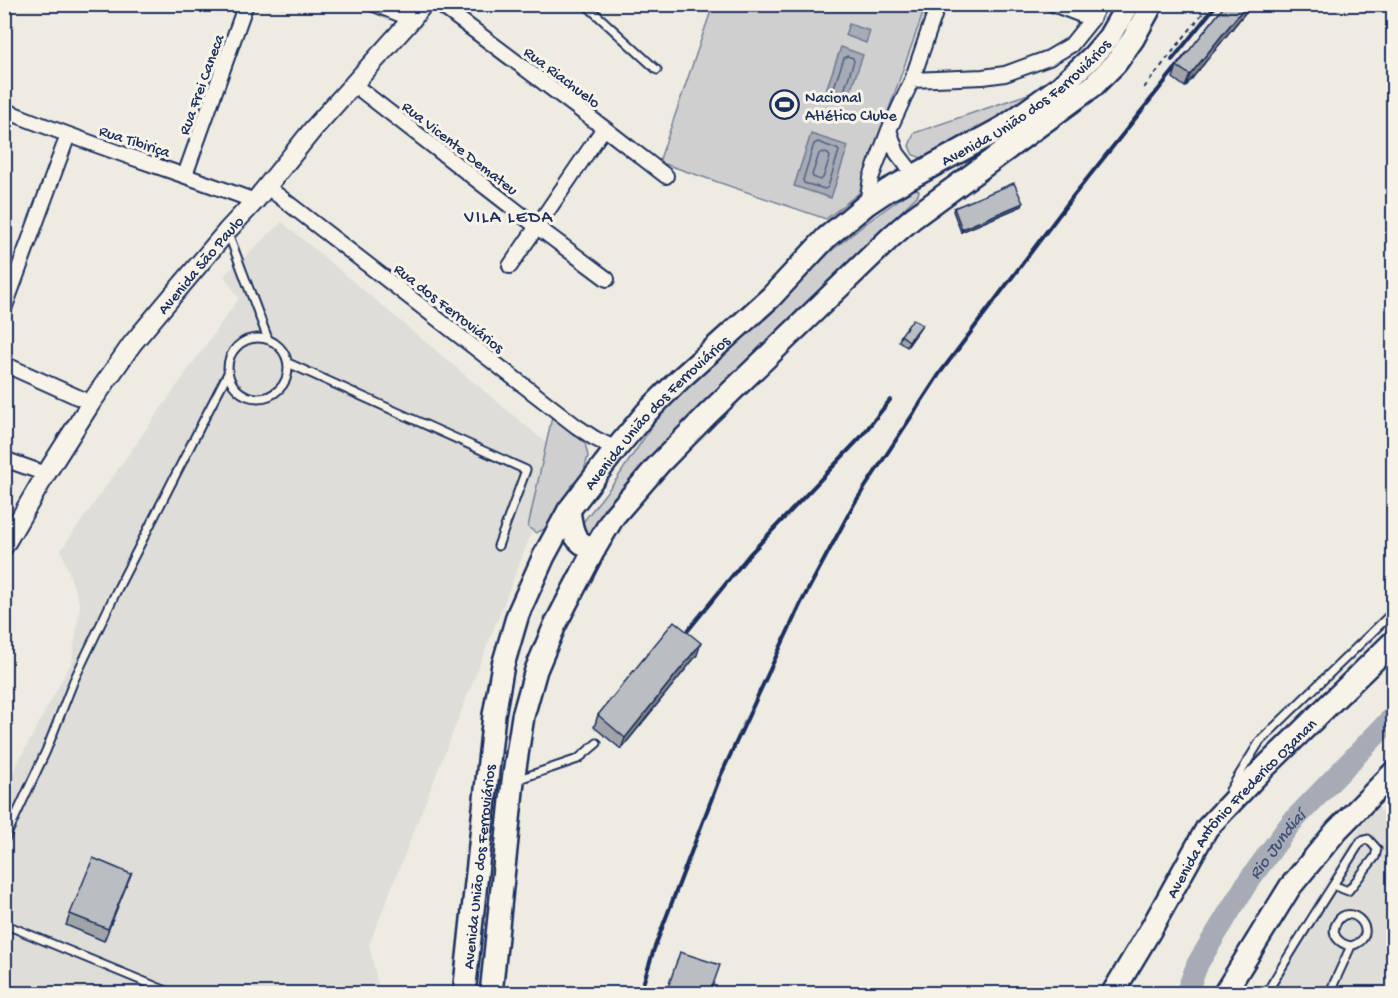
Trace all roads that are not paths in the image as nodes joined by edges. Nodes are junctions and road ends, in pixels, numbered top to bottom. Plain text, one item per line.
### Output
1 (246, 4) edge
2 (374, 4) edge
3 (439, 4) edge
4 (585, 4) edge
5 (938, 4) edge
6 (1053, 4) edge
7 (1099, 4) edge
8 (1128, 4) edge
9 (1152, 4) edge
10 (417, 12) edge
11 (1092, 19) junction
12 (657, 70) dead end
13 (912, 80) junction
14 (353, 84) junction
15 (4, 110) edge
16 (604, 128) junction
17 (889, 130) junction
18 (68, 135) junction
19 (185, 175) junction
20 (666, 176) dead end
21 (914, 176) junction
22 (261, 194) junction
23 (867, 204) junction
24 (913, 218) junction
25 (536, 226) junction
26 (227, 231) junction
27 (510, 266) dead end
28 (607, 279) dead end
29 (4, 309) edge
30 (268, 339) junction
31 (288, 363) junction
32 (4, 364) edge
33 (228, 373) junction
34 (91, 403) junction
35 (616, 449) junction
36 (4, 459) edge
37 (46, 474) junction
38 (569, 510) junction
39 (4, 546) edge
40 (498, 546) dead end
41 (594, 550) junction
42 (1394, 612) edge
43 (1394, 641) edge
44 (597, 742) dead end
45 (1394, 772) edge
46 (513, 781) junction
47 (1207, 828) junction
48 (4, 841) edge
49 (1333, 885) junction
50 (4, 924) edge
51 (1351, 946) junction
52 (174, 993) edge
53 (464, 993) edge
54 (491, 993) edge
55 (1112, 993) edge
56 (1224, 993) edge
57 (1266, 993) edge
58 (1329, 993) edge

1 - 19 street, Rua Frei Caneca
2 - 10 street
3 - 16 street, Rua Riachuelo
4 - 12 lane
5 - 13 street
6 - 11 street
7 - 11 street
8 - 21 main road, Avenida União dos Ferroviários
9 - 24 main road, Avenida União dos Ferroviários
10 - 14 main road, Avenida São Paulo
11 - 13 street
13 - 17 street
14 - 22 main road, Avenida São Paulo
14 - 25 street, Rua Vicente Demateu
15 - 18 street, Rua Tibiriça
16 - 20 street, Rua Riachuelo
16 - 25 street
17 - 21 street
17 - 23 street
18 - 19 street, Rua Tibiriça
18 - 29 street
19 - 22 street, Rua Tibiriça
21 - 23 main road, Avenida União dos Ferroviários
21 - 24 main road
22 - 26 main road, Avenida São Paulo
22 - 35 street, Rua dos Ferroviários
23 - 35 main road, Avenida União dos Ferroviários
24 - 41 main road, Avenida União dos Ferroviários
25 - 27 street
25 - 28 street, Rua Vicente Demateu
26 - 30 lane
26 - 34 main road, Avenida São Paulo
30 - 31 lane
30 - 33 lane
31 - 33 lane
31 - 40 lane
32 - 34 street
33 - 48 lane
34 - 37 main road, Avenida São Paulo
35 - 38 main road, Avenida União dos Ferroviários
36 - 37 street
37 - 39 main road, Avenida São Paulo
38 - 41 main road
38 - 53 main road, Avenida União dos Ferroviários
41 - 46 main road, Avenida União dos Ferroviários
42 - 47 lane
43 - 47 main road, Avenida Antônio Frederico Ozanan
44 - 46 lane
45 - 56 main road
46 - 54 main road, Avenida União dos Ferroviários
47 - 55 main road, Avenida Antônio Frederico Ozanan
49 - 49 lane
49 - 57 lane
50 - 52 lane
51 - 51 lane
51 - 58 lane

